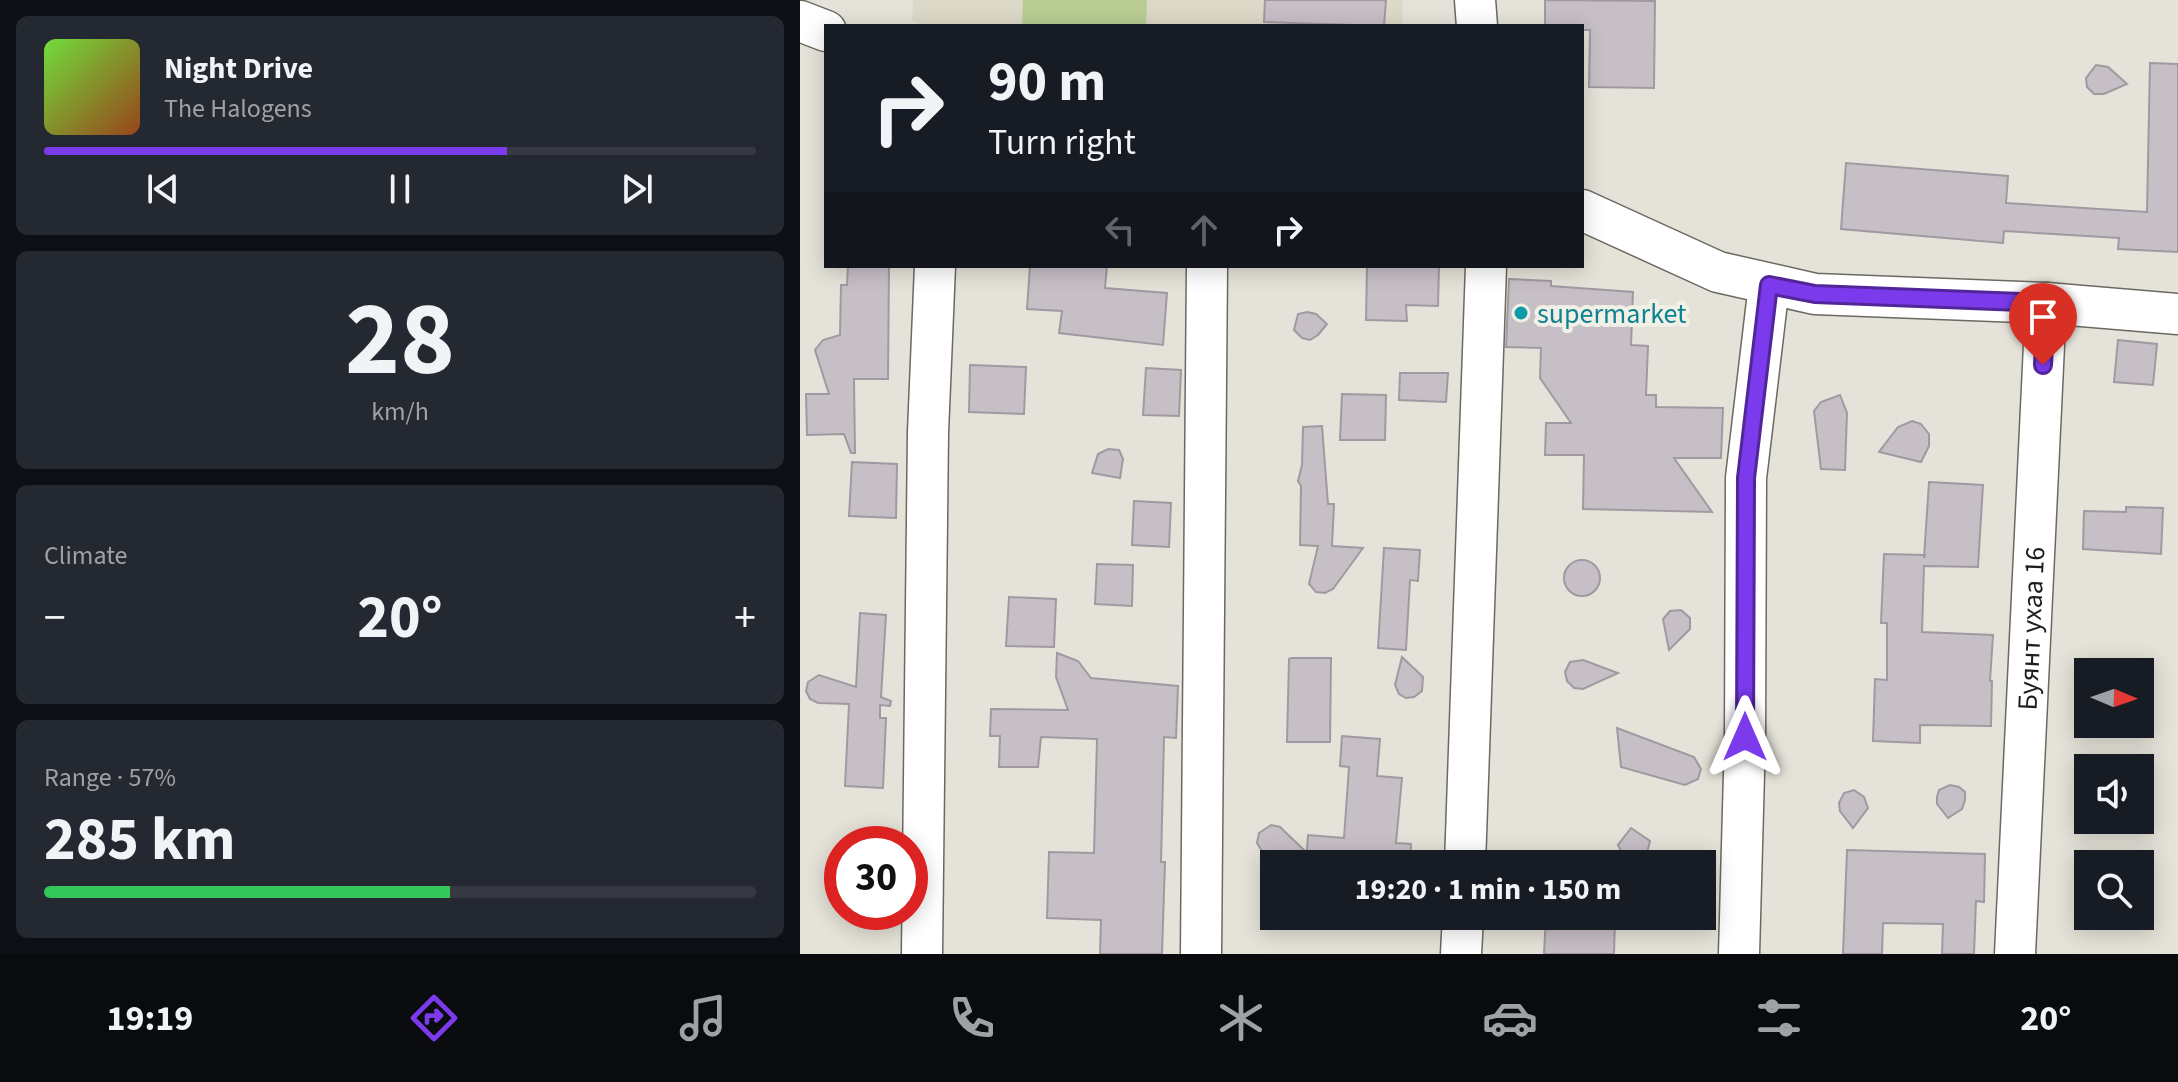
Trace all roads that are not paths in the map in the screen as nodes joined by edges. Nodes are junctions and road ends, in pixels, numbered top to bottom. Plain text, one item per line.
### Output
1 (1475, 0) edge
2 (800, 21) edge
3 (1477, 24) edge
4 (824, 30) edge
5 (1584, 211) edge
6 (935, 268) edge
7 (1207, 268) edge
8 (1486, 268) edge
9 (1769, 285) junction
10 (2046, 303) junction
11 (2178, 314) edge
12 (1465, 850) edge
13 (1462, 930) edge
14 (922, 954) edge
15 (1201, 954) edge
16 (1461, 954) edge
17 (1739, 954) edge
18 (2015, 954) edge

1 - 3 street
2 - 4 street
5 - 9 street
6 - 14 street
7 - 15 street
8 - 12 street
9 - 10 street
9 - 17 street
10 - 11 street
10 - 18 street, Буянт ухаа 16
13 - 16 street

